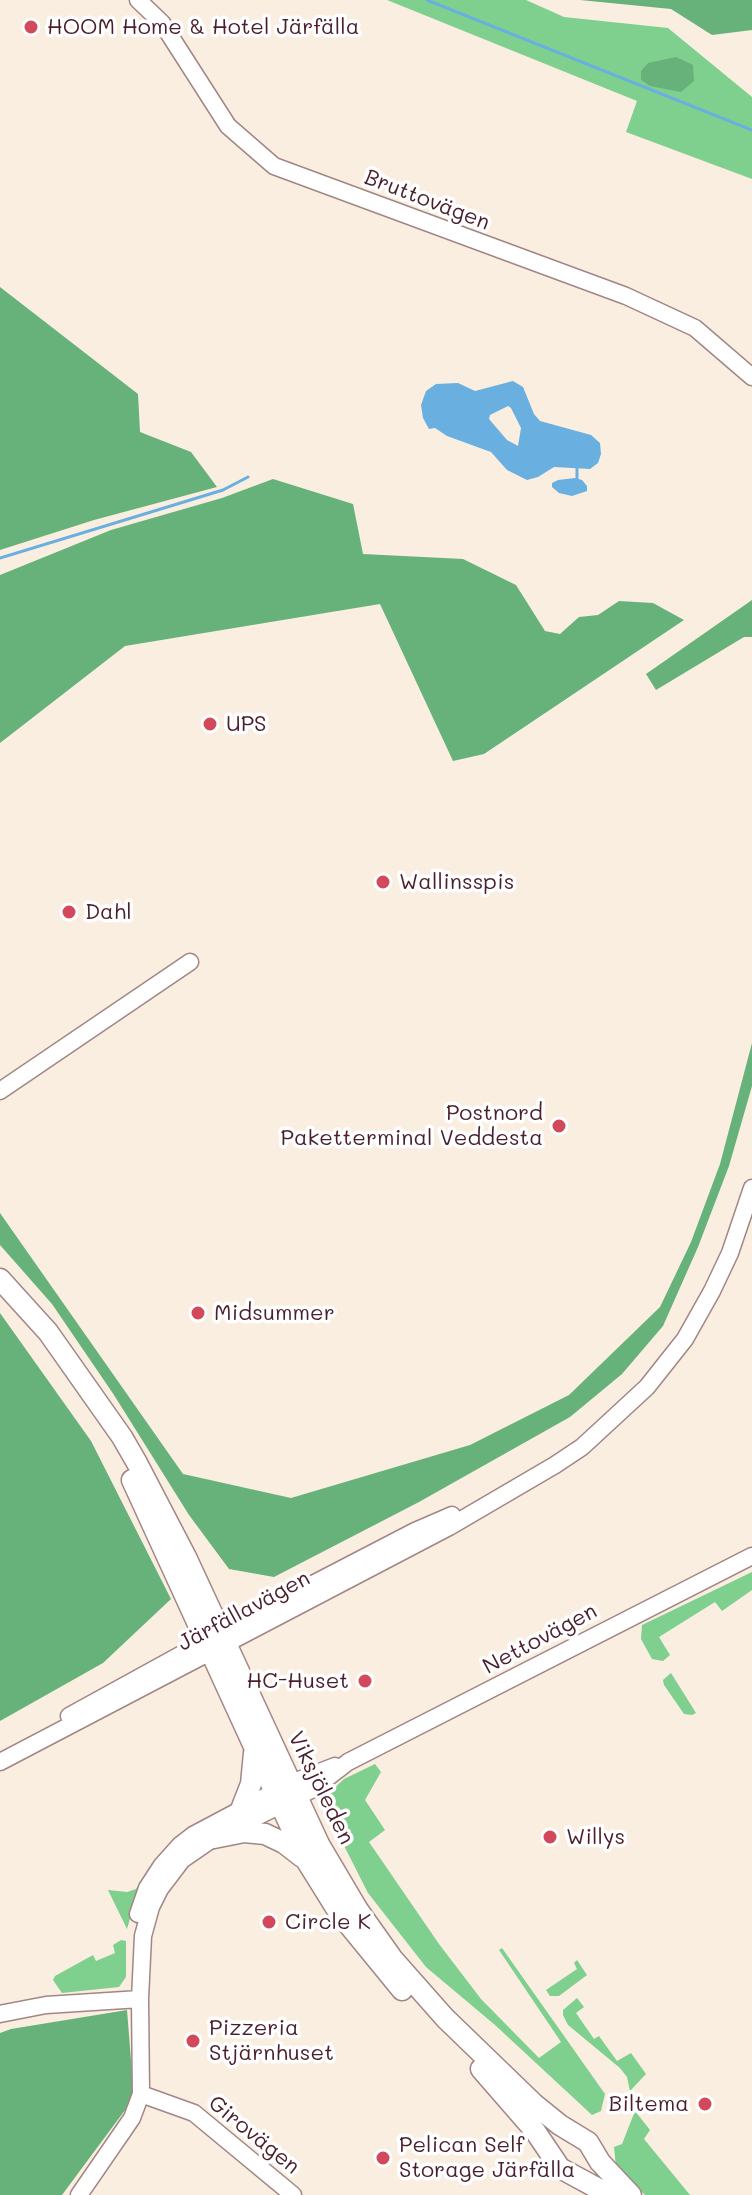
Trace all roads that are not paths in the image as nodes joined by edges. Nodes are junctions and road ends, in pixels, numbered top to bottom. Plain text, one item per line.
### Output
1 (138, 0) edge
2 (752, 377) edge
3 (190, 962) dead end
4 (0, 1091) edge
5 (751, 1193) edge
6 (0, 1279) edge
7 (752, 1556) edge
8 (216, 1643) junction
9 (254, 1749) junction
10 (0, 1761) edge
11 (285, 1794) junction
12 (242, 1807) junction
13 (214, 1838) junction
14 (306, 1860) junction
15 (140, 1999) junction
16 (0, 2014) edge
17 (484, 2071) junction
18 (141, 2094) junction
19 (576, 2136) junction
20 (561, 2154) junction
21 (594, 2154) junction
22 (577, 2169) junction
23 (79, 2195) edge
24 (293, 2195) edge
25 (610, 2195) edge
26 (617, 2195) edge
27 (631, 2195) edge

1 - 2 street, Bruttovägen
3 - 4 street
5 - 8 street, Järfällavägen
6 - 8 main road, Viksjöleden
7 - 11 street, Nettovägen
8 - 9 main road, Viksjöleden
8 - 10 street, Järfällavägen
8 - 11 main road, Viksjöleden
9 - 11 main road, Viksjöleden
9 - 12 main road
11 - 12 street
11 - 13 street
11 - 14 main road, Viksjöleden
11 - 19 main road, Viksjöleden
12 - 15 street
13 - 14 main road
13 - 15 street
14 - 17 main road, Viksjöleden
15 - 16 street
15 - 18 street
17 - 20 main road, Viksjöleden
17 - 25 main road, Viksjöleden
18 - 23 street
18 - 24 street, Girovägen
19 - 20 main road
19 - 21 main road
20 - 22 main road
21 - 22 main road
21 - 27 main road
22 - 26 main road

